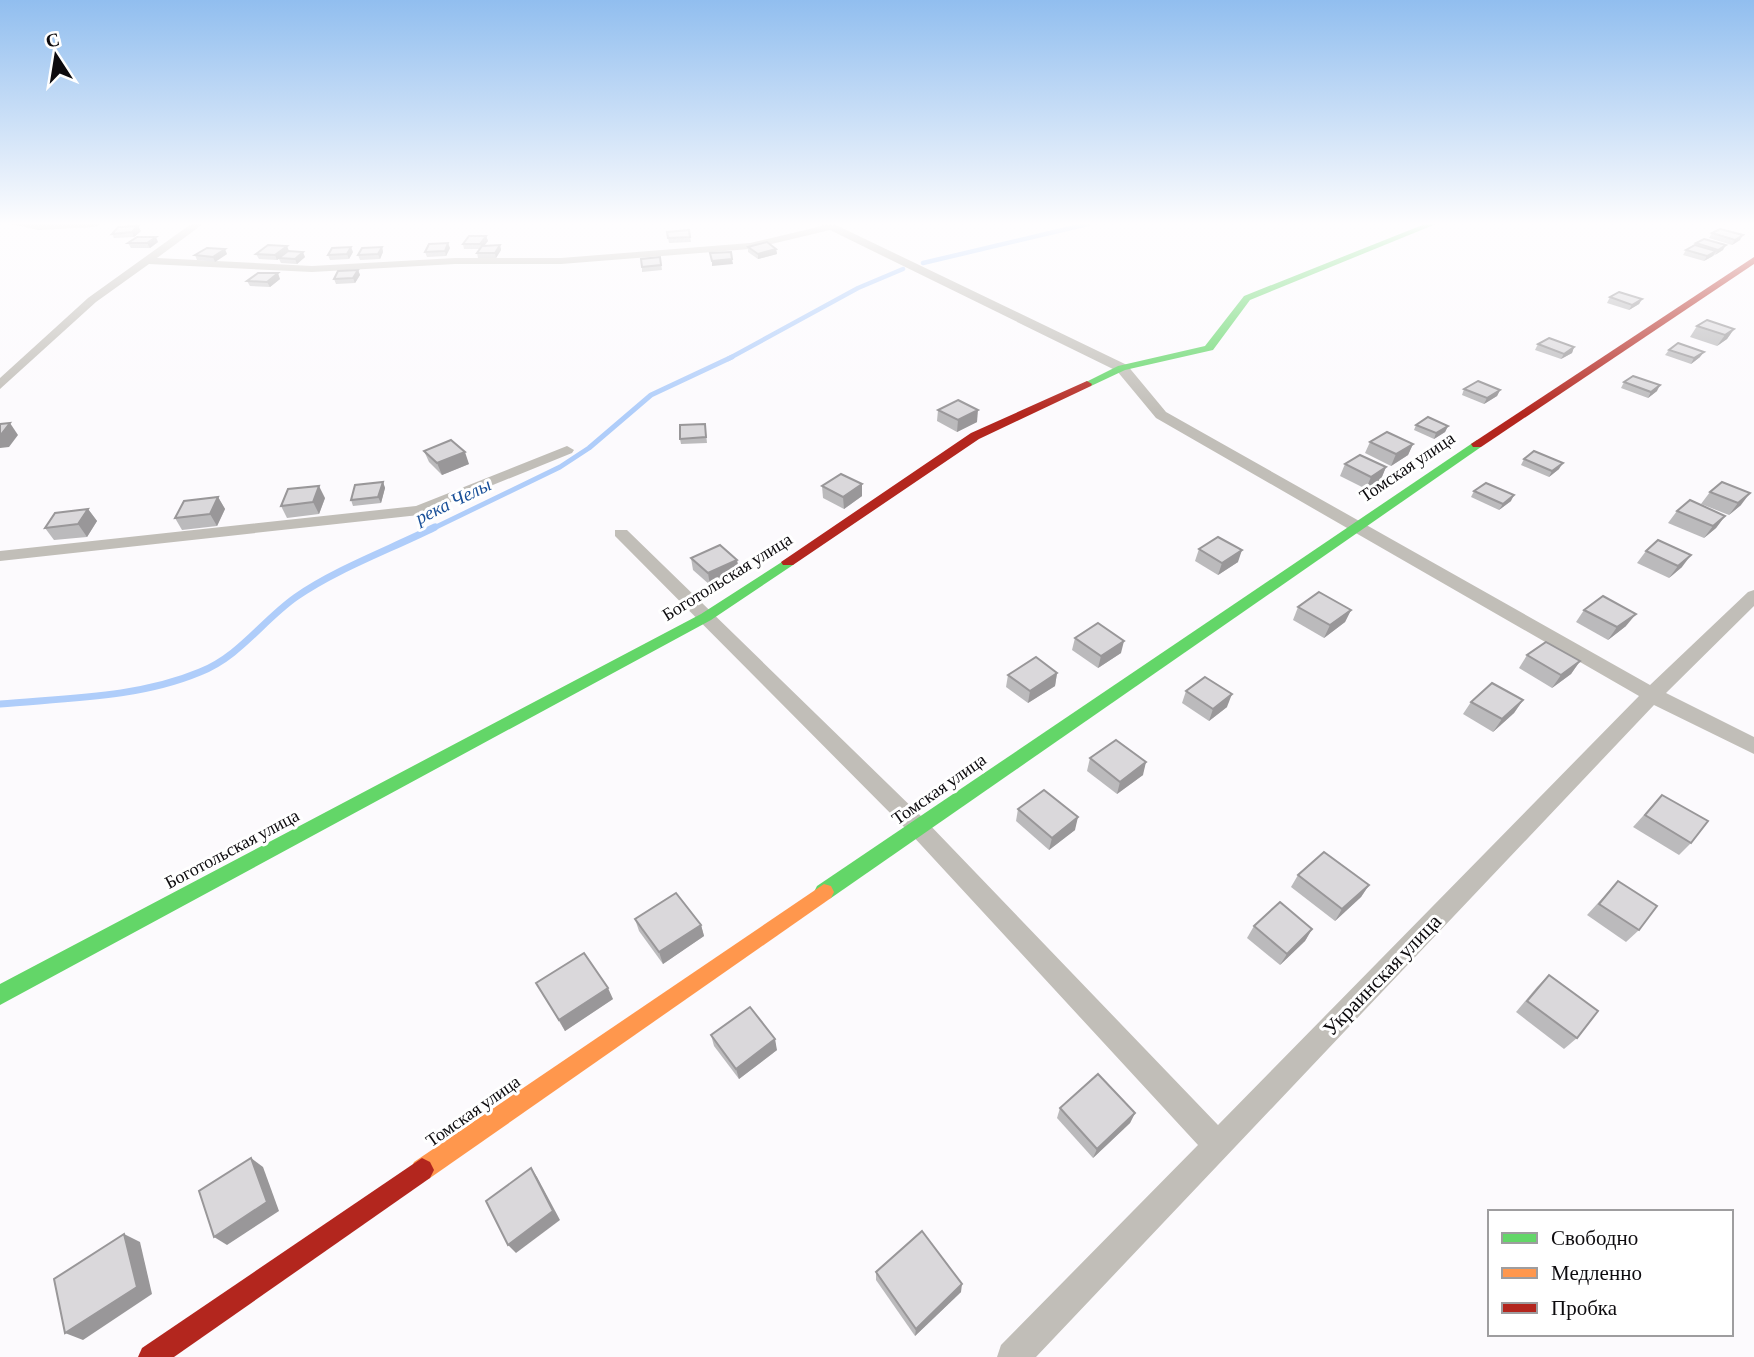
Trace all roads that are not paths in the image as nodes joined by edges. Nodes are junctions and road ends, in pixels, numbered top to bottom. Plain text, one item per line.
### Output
1 (111, 287) edge
2 (957, 287) edge
3 (1274, 287) edge
4 (1713, 287) edge
5 (1122, 368) junction
6 (0, 385) edge
7 (567, 450) dead end
8 (1354, 525) junction
9 (621, 533) dead end
10 (0, 556) edge
11 (1754, 596) edge
12 (706, 617) junction
13 (1652, 695) junction
14 (1754, 746) edge
15 (918, 827) junction
16 (0, 995) edge
17 (1218, 1145) junction
18 (151, 1357) edge
19 (1013, 1357) edge

1 - 6 street
2 - 5 street
3 - 5 street, Боготольская улица
4 - 8 street, Томская улица
5 - 8 street
5 - 12 street, Боготольская улица
7 - 10 street
8 - 13 street
8 - 15 street, Томская улица
9 - 12 street
11 - 13 street, Украинская улица
12 - 15 street
12 - 16 street, Боготольская улица
13 - 14 street
13 - 17 street, Украинская улица
15 - 17 street
15 - 18 street, Томская улица
17 - 19 street, Украинская улица

